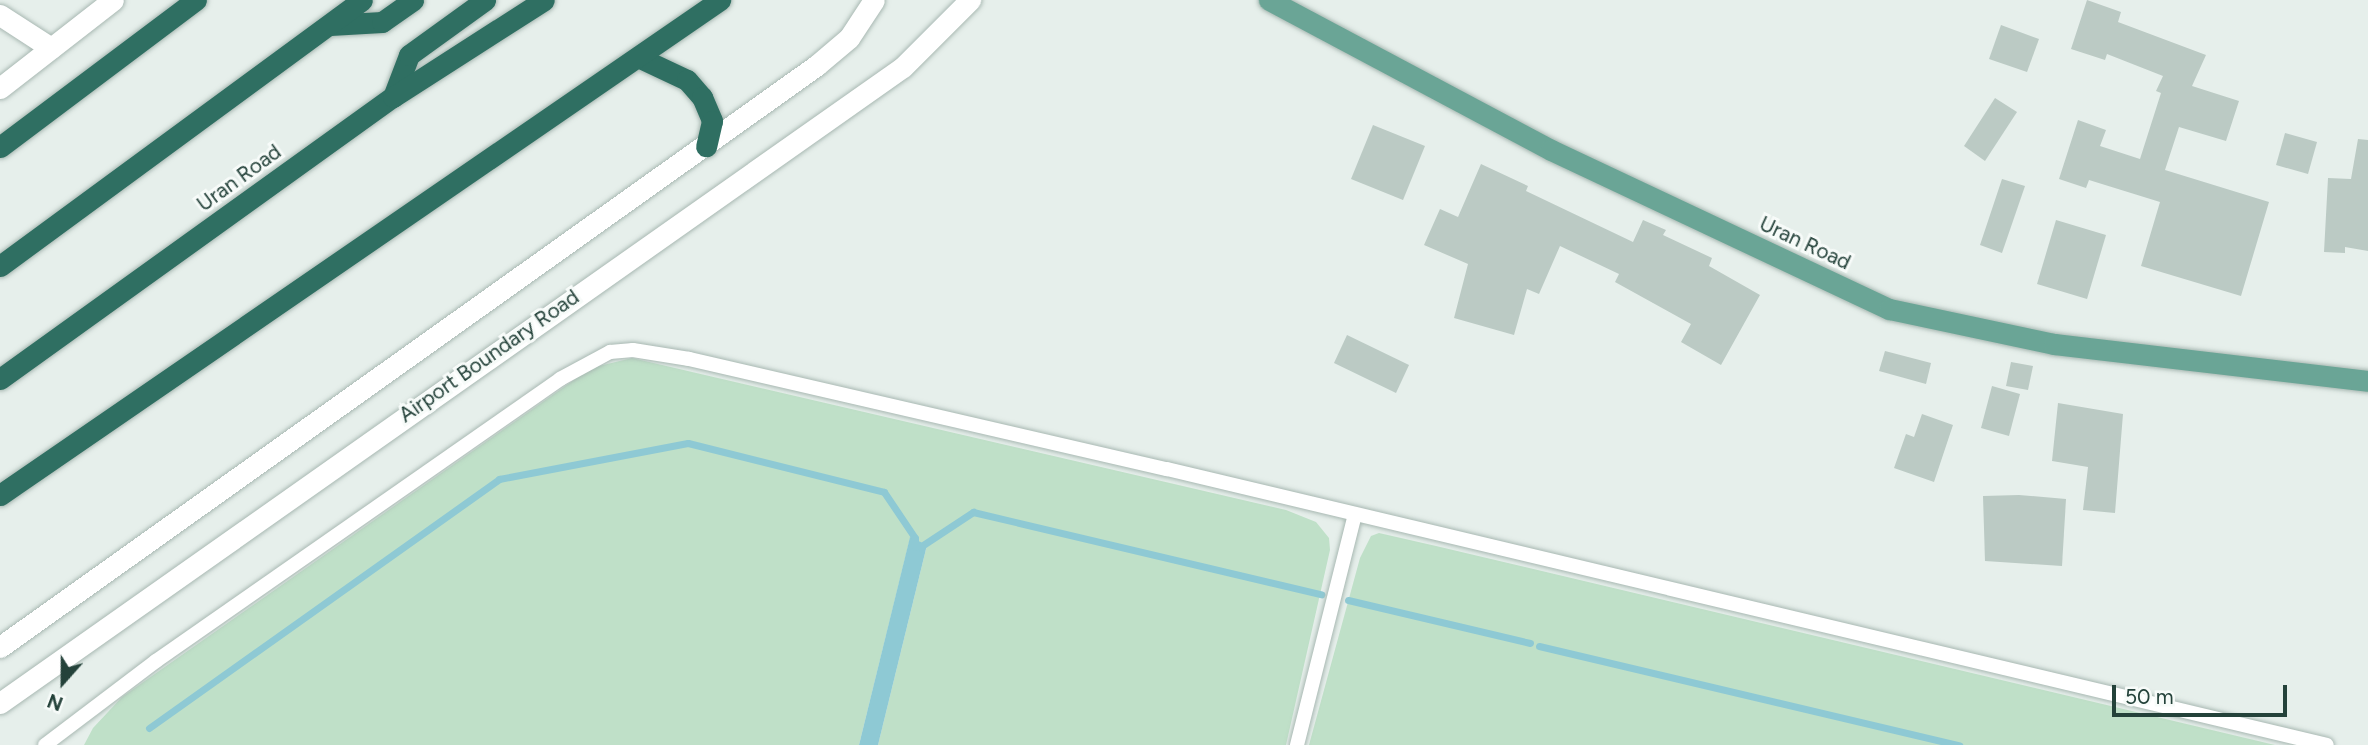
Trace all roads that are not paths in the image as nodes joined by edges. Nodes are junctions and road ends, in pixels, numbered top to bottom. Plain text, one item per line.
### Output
1 (113, 0) edge
2 (196, 0) edge
3 (362, 0) edge
4 (413, 0) edge
5 (485, 0) edge
6 (544, 0) edge
7 (720, 0) edge
8 (874, 0) edge
9 (970, 0) edge
10 (1269, 0) edge
11 (0, 15) edge
12 (330, 25) junction
13 (51, 48) junction
14 (638, 57) junction
15 (0, 88) edge
16 (393, 97) junction
17 (706, 146) junction
18 (0, 147) edge
19 (0, 266) edge
20 (0, 379) edge
21 (2368, 381) edge
22 (0, 495) edge
23 (1355, 514) junction
24 (0, 647) edge
25 (0, 703) edge
26 (45, 745) edge
27 (1297, 745) edge
28 (2327, 745) edge

1 - 13 street
2 - 18 highway
3 - 12 highway
4 - 12 highway
5 - 16 highway
6 - 16 highway, Uran Road
7 - 14 highway
8 - 17 street
9 - 25 street, Airport Boundary Road
10 - 21 main road, Uran Road
11 - 13 street
12 - 19 highway
13 - 15 street
14 - 17 highway
14 - 22 highway
16 - 20 highway, Uran Road
17 - 24 street
23 - 26 lane
23 - 27 lane
23 - 28 lane

